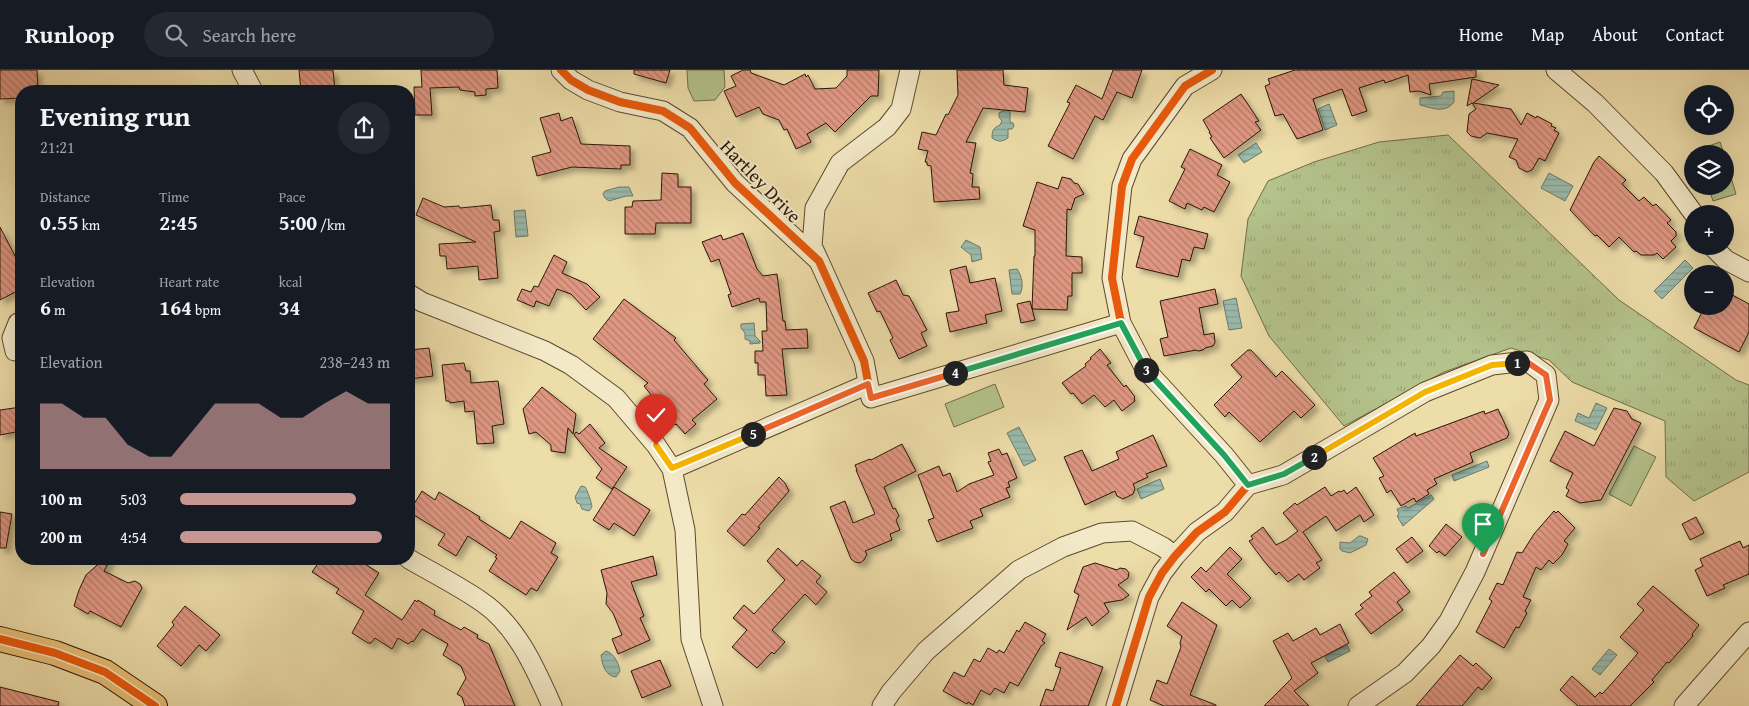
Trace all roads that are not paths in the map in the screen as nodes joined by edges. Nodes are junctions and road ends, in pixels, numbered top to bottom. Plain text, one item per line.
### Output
1 (242, 70) edge
2 (561, 70) edge
3 (910, 70) edge
4 (1212, 70) edge
5 (1556, 70) edge
6 (1182, 78) edge
7 (250, 85) edge
8 (1687, 205) edge
9 (1721, 255) edge
10 (819, 261) junction
11 (1749, 272) edge
12 (415, 298) edge
13 (1121, 323) junction
14 (15, 330) edge
15 (15, 351) edge
16 (868, 384) junction
17 (672, 468) junction
18 (1248, 485) junction
19 (1175, 556) junction
20 (415, 563) edge
21 (1749, 632) edge
22 (0, 639) edge
23 (155, 706) edge
24 (552, 706) edge
25 (713, 706) edge
26 (882, 706) edge
27 (1116, 706) edge
28 (1358, 706) edge
29 (1684, 706) edge

1 - 7 street
2 - 10 street, Hartley Drive
3 - 10 street
4 - 6 street
5 - 8 street
6 - 13 street
9 - 11 street
10 - 16 street, Hartley Drive
12 - 17 street
13 - 16 street
13 - 18 street
14 - 15 street
16 - 17 street
17 - 25 street
18 - 19 street
18 - 28 street
19 - 26 street
19 - 27 street
20 - 24 street
21 - 29 street
22 - 23 main road

